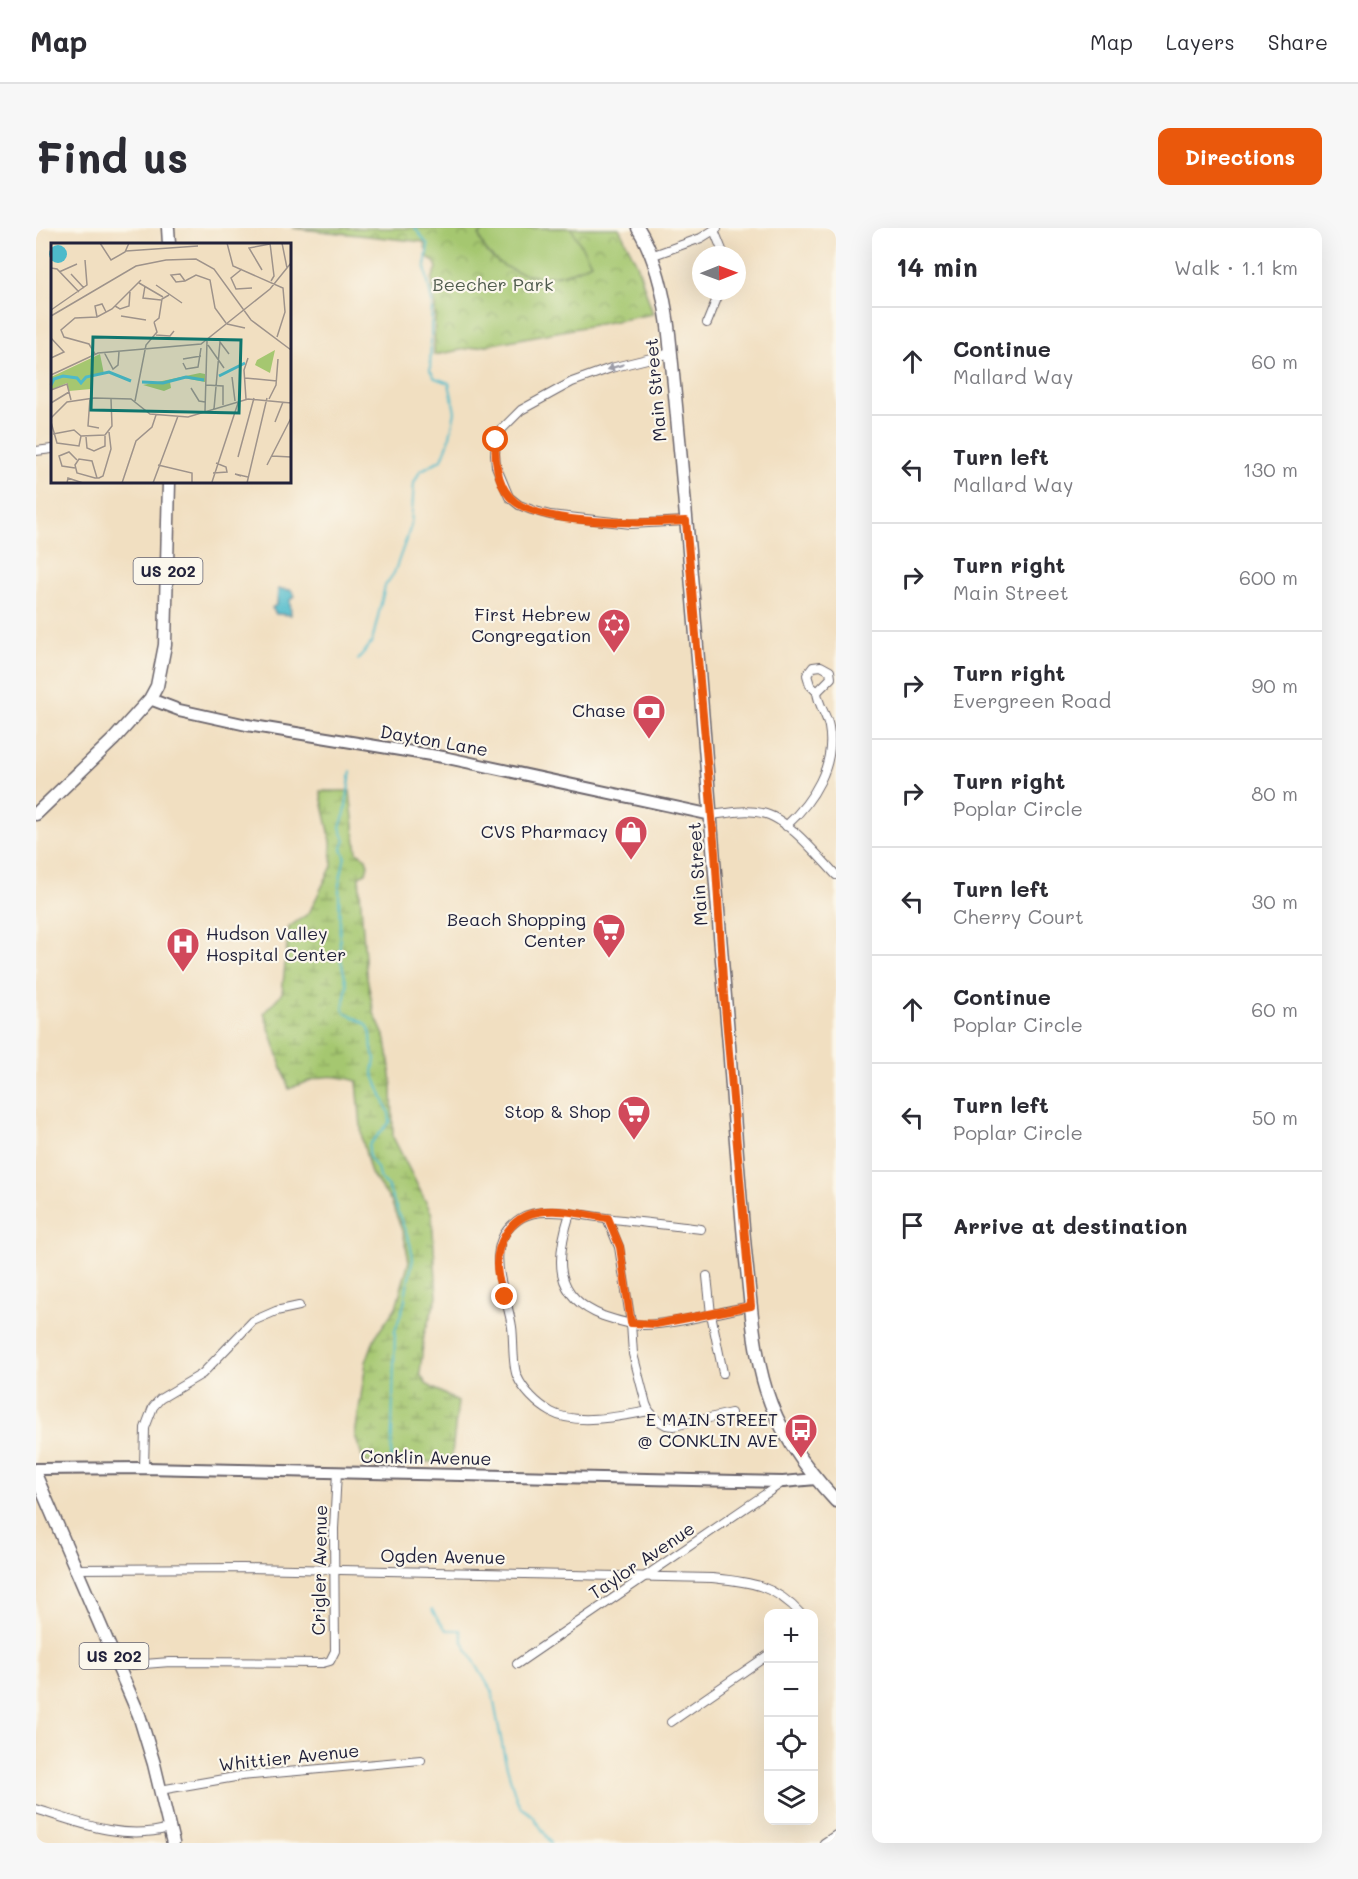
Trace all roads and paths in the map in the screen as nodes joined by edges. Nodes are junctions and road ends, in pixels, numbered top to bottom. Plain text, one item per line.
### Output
1 (168, 228) edge
2 (638, 228) edge
3 (716, 229) edge
4 (169, 243) edge
5 (721, 246) edge
6 (651, 256) junction
7 (716, 300) edge
8 (707, 323) dead end
9 (671, 353) junction
10 (51, 449) edge
11 (36, 451) edge
12 (169, 483) edge
13 (686, 521) junction
14 (817, 692) dead end
15 (150, 699) junction
16 (36, 814) edge
17 (711, 815) junction
18 (786, 826) junction
19 (836, 875) edge
20 (570, 1213) junction
21 (608, 1218) junction
22 (700, 1229) dead end
23 (707, 1276) dead end
24 (299, 1306) dead end
25 (751, 1306) junction
26 (711, 1314) junction
27 (631, 1323) junction
28 (723, 1373) dead end
29 (649, 1411) junction
30 (730, 1413) dead end
31 (36, 1468) edge
32 (144, 1468) junction
33 (337, 1472) junction
34 (36, 1476) edge
35 (816, 1479) junction
36 (783, 1482) junction
37 (836, 1500) edge
38 (74, 1569) junction
39 (335, 1571) junction
40 (646, 1575) junction
41 (796, 1609) edge
42 (764, 1658) edge
43 (517, 1664) dead end
44 (119, 1666) junction
45 (671, 1722) dead end
46 (421, 1760) dead end
47 (160, 1790) junction
48 (36, 1809) edge
49 (169, 1828) junction
50 (836, 1835) edge
51 (173, 1843) edge
52 (824, 1843) edge

1 - 4 main road
2 - 6 main road, Main Street
3 - 5 street
3 - 6 street
6 - 9 main road, Main Street
7 - 8 street
9 - 13 main road, Main Street
9 -> 13 street
10 - 11 street
12 - 15 main road, US 202
13 - 17 main road, Main Street
14 - 18 street
15 - 16 main road, US 202
15 - 17 street, Dayton Lane
17 - 18 street
17 - 25 main road, Main Street
18 - 19 street
20 - 21 street
20 - 27 street
20 - 29 street
21 - 22 street
21 - 27 street
23 - 26 street
24 - 32 street
25 - 26 street
25 - 35 main road, Main Street
26 - 27 street
26 - 28 street
27 - 29 street
29 - 30 street
31 - 32 street, Conklin Avenue
32 - 33 street, Conklin Avenue
33 - 36 street, Conklin Avenue
33 - 39 street, Crigler Avenue
34 - 38 main road, US 202
35 - 36 street, Conklin Avenue
35 - 37 main road, Main Street
36 - 40 street, Taylor Avenue
38 - 39 street, Ogden Avenue
38 - 44 main road, US 202
39 - 40 street, Ogden Avenue
39 - 44 street, Crigler Avenue
40 - 41 street, Ogden Avenue
40 - 43 street, Taylor Avenue
42 - 45 street
44 - 47 main road, US 202
46 - 47 street, Whittier Avenue
47 - 49 main road, US 202
48 - 49 street
49 - 51 main road, US 202
50 - 52 street

